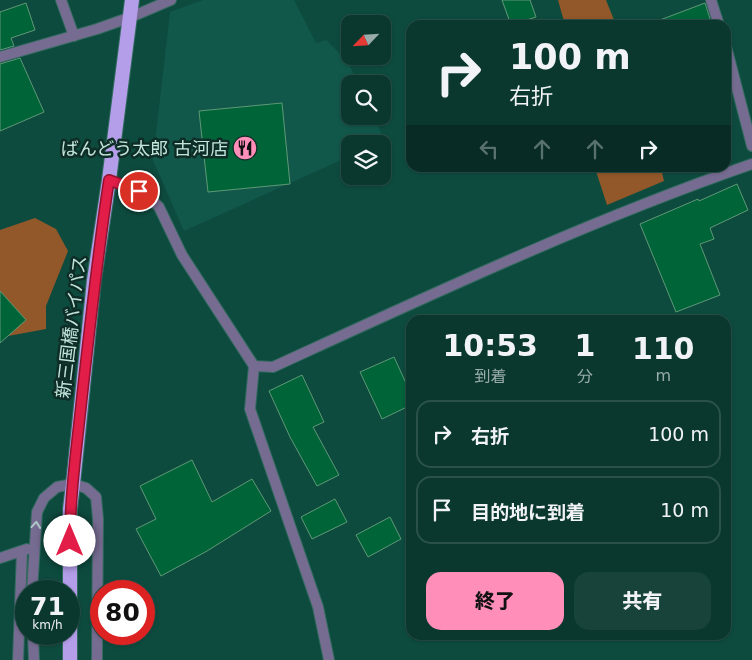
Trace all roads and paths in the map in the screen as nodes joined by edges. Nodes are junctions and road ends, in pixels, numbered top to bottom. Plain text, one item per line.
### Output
1 (61, 0) edge
2 (132, 0) edge
3 (171, 0) edge
4 (710, 0) edge
5 (131, 17) junction
6 (717, 20) edge
7 (74, 36) junction
8 (0, 57) edge
9 (731, 65) edge
10 (752, 146) edge
11 (752, 164) edge
12 (109, 180) junction
13 (254, 366) junction
14 (72, 484) junction
15 (34, 546) junction
16 (22, 551) junction
17 (0, 558) edge
18 (32, 580) edge
19 (33, 645) edge
20 (18, 660) edge
21 (34, 660) edge
22 (70, 660) edge
23 (97, 660) edge
24 (329, 660) edge

1 - 7 street
2 - 5 highway, 新三国橋バイパス
3 - 5 street
4 - 6 street
5 - 7 street
5 - 12 highway, 新三国橋バイパス
7 - 8 street
9 - 10 street
11 - 13 street
12 - 13 street
12 - 14 highway, 新三国橋バイパス
13 - 24 street
15 -> 14 street
14 - 22 highway, 新三国橋バイパス
14 - 23 street
15 - 16 street
15 - 18 street
16 - 17 street
16 - 20 street
19 - 21 street

